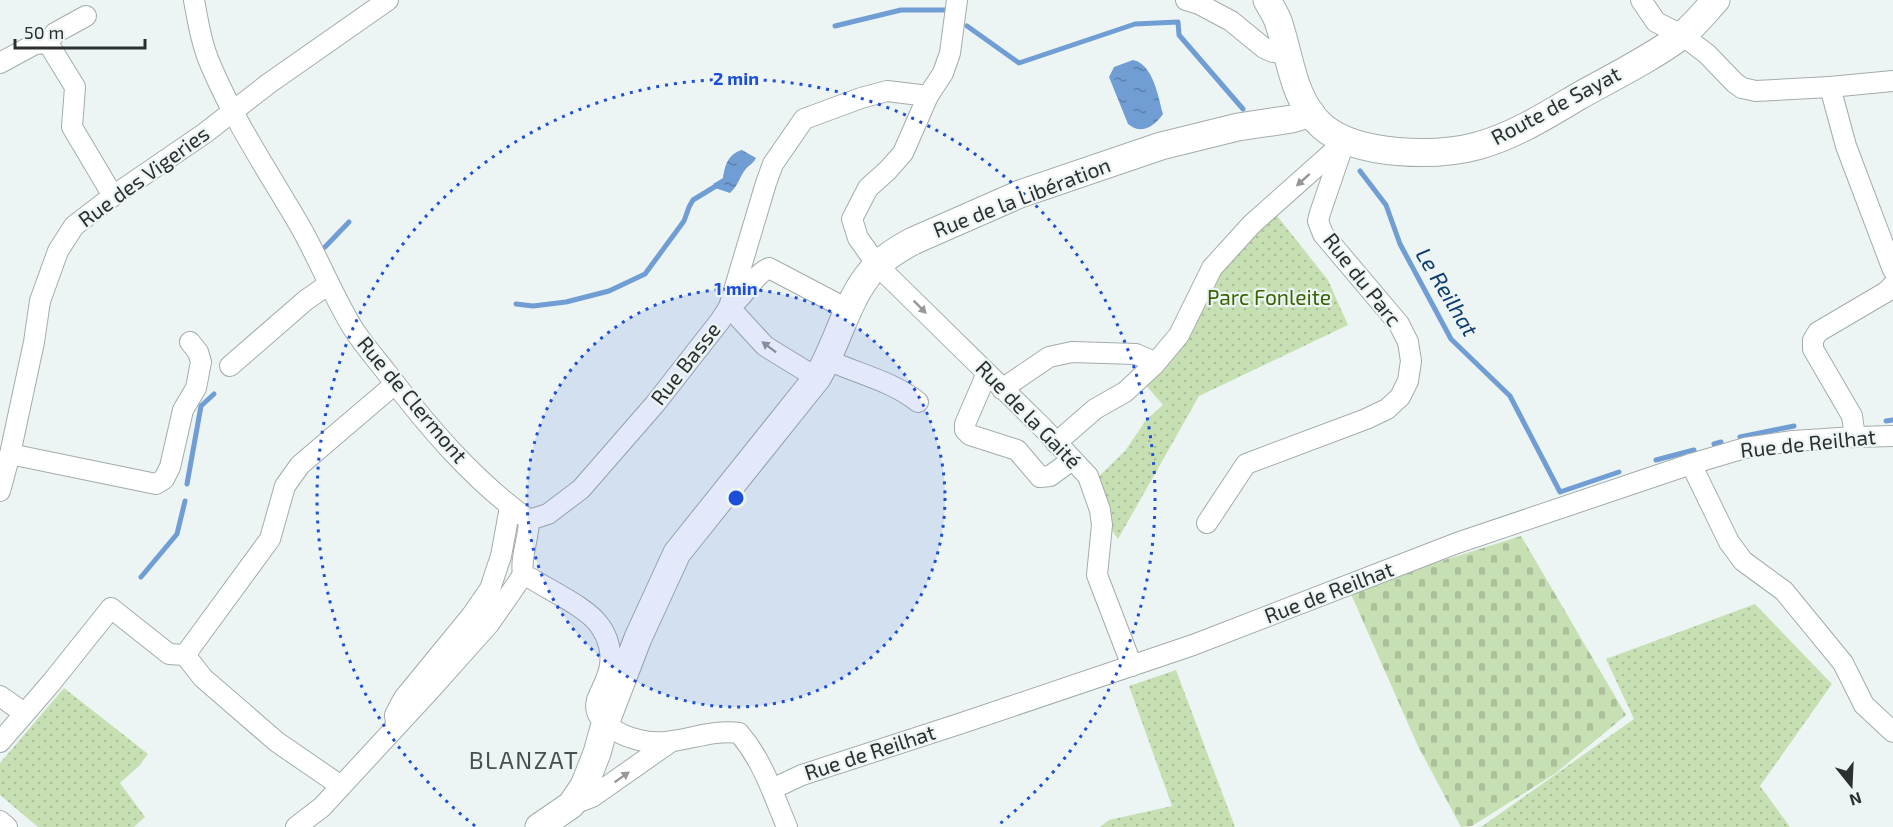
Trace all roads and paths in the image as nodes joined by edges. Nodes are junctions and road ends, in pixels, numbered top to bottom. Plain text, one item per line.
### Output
1 (194, 0) edge
2 (388, 0) edge
3 (957, 0) edge
4 (1186, 0) edge
5 (1267, 0) edge
6 (1641, 0) edge
7 (1716, 0) edge
8 (86, 16) dead end
9 (1682, 35) junction
10 (48, 44) junction
11 (1288, 53) junction
12 (0, 63) edge
13 (1893, 81) edge
14 (1830, 87) junction
15 (928, 96) junction
16 (233, 112) junction
17 (1311, 113) junction
18 (1346, 140) junction
19 (113, 196) junction
20 (878, 266) junction
21 (1893, 270) edge
22 (329, 284) junction
23 (1893, 285) edge
24 (729, 307) junction
25 (849, 310) junction
26 (190, 342) dead end
27 (1155, 365) junction
28 (230, 366) dead end
29 (823, 369) junction
30 (987, 374) junction
31 (395, 384) junction
32 (1002, 389) junction
33 (918, 402) dead end
34 (1042, 428) junction
35 (1855, 436) junction
36 (1893, 436) edge
37 (1056, 442) junction
38 (1017, 450) junction
39 (10, 454) junction
40 (1072, 460) junction
41 (1691, 464) junction
42 (0, 490) edge
43 (510, 507) junction
44 (529, 520) junction
45 (1207, 523) dead end
46 (523, 575) junction
47 (185, 655) junction
48 (1132, 666) junction
49 (0, 696) edge
50 (24, 713) junction
51 (605, 724) junction
52 (397, 726) junction
53 (1893, 732) edge
54 (0, 742) edge
55 (669, 743) junction
56 (341, 786) junction
57 (772, 789) junction
58 (556, 819) edge
59 (0, 821) edge
60 (7, 827) edge
61 (297, 827) edge
62 (787, 827) edge

1 - 16 street, Rue de Clermont
2 - 16 street, Rue des Vigeries
3 - 15 street
4 - 11 street
5 - 11 street
6 - 9 street
7 - 9 street, Route de Sayat
8 - 10 street
9 - 14 street
9 - 18 street, Route de Sayat
10 - 12 street
10 - 19 street
11 - 17 street
13 - 14 street
14 - 21 street
15 - 20 street, Rue de la Gaité
15 - 24 street, Rue Basse
16 - 19 street, Rue des Vigeries
16 - 22 street, Rue de Clermont
17 - 18 street, Route de Sayat
17 - 20 street, Rue de la Libération
18 -> 27 street
18 - 45 street, Rue du Parc
19 - 39 street, Rue des Vigeries
20 - 25 street, Rue de la Libération
20 -> 30 street, Rue de la Gaité
22 - 28 street
22 - 31 street, Rue de Clermont
23 - 35 street
24 - 25 street
29 -> 24 street
24 - 44 street, Rue Basse
25 - 29 street, Rue de la Libération
26 - 39 street
27 - 32 street
27 - 37 street
29 - 33 street
29 - 51 street, Rue de la Libération
30 - 32 street, Rue de la Gaité
30 - 38 street
31 - 43 street, Rue de Clermont
31 - 47 street
32 - 34 street, Rue de la Gaité
34 - 37 street, Rue de la Gaité
34 - 38 street
35 - 36 street, Rue de Reilhat
35 - 41 street, Rue de Reilhat
37 - 40 street, Rue de la Gaité
38 - 40 street
39 - 42 street, Rue des Vigeries
40 - 48 street, Rue de la Gaité
41 - 48 street, Rue de Reilhat
41 - 53 street
43 - 44 street, Rue de Clermont
43 - 52 street
44 - 46 street
46 - 51 street
46 - 52 street
47 - 50 street
47 - 56 street
48 - 57 street, Rue de Reilhat
49 - 50 street
50 - 54 street
51 - 55 street
51 - 58 street, Rue de la Libération
52 - 56 street
55 - 57 street
58 -> 55 street
56 - 61 street
57 - 62 street
59 - 60 street

